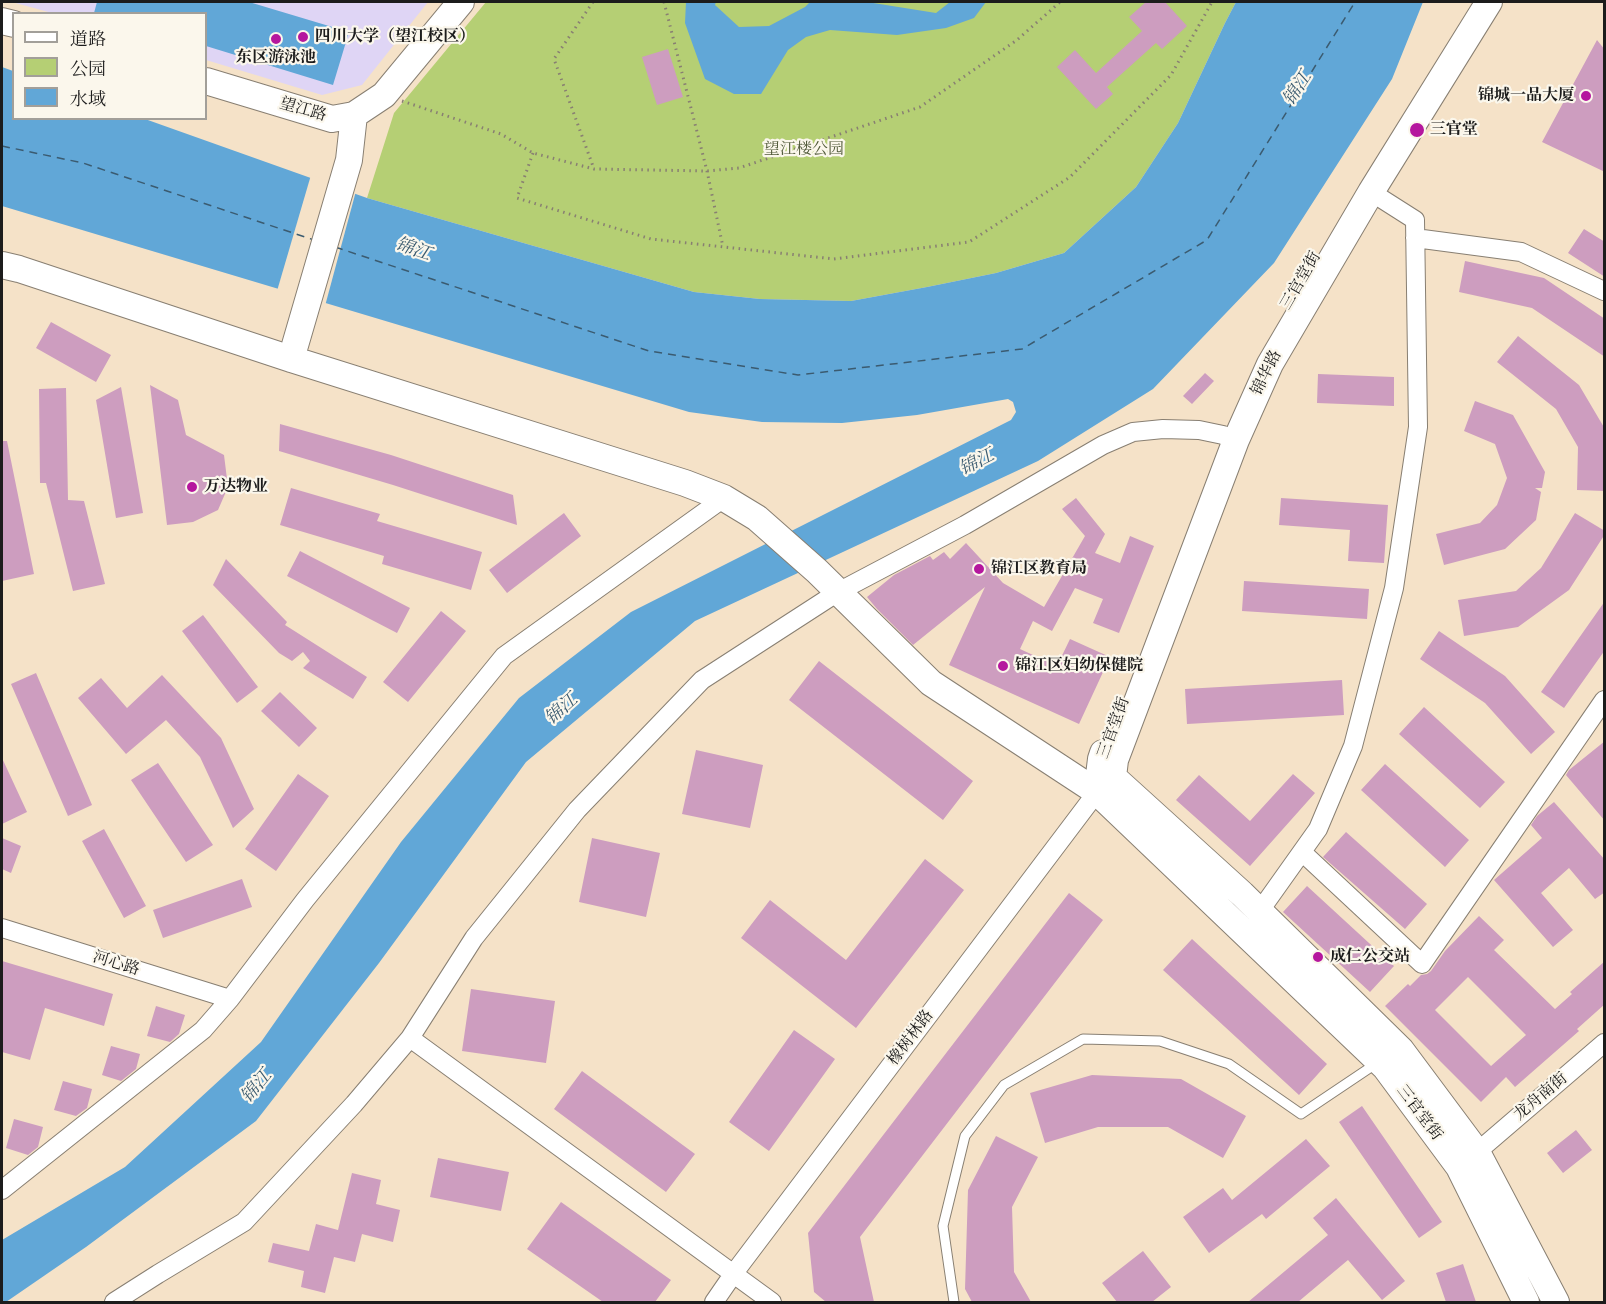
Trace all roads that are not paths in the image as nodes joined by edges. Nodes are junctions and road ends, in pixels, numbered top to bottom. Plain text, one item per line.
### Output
1 (461, 2) edge
2 (1470, 2) edge
3 (1489, 2) edge
4 (207, 81) edge
5 (343, 117) junction
6 (1371, 192) junction
7 (1415, 238) junction
8 (2, 265) edge
9 (1605, 291) edge
10 (284, 357) junction
11 (1230, 438) junction
12 (724, 498) junction
13 (838, 592) junction
14 (1605, 700) edge
15 (1105, 784) junction
16 (1302, 852) junction
17 (1259, 912) junction
18 (2, 928) edge
19 (230, 999) junction
20 (410, 1038) junction
21 (1605, 1043) edge
22 (1379, 1061) junction
23 (1477, 1152) junction
24 (2, 1190) edge
25 (734, 1273) junction
26 (114, 1302) edge
27 (714, 1302) edge
28 (772, 1302) edge
29 (954, 1302) edge
30 (1526, 1302) edge
31 (1556, 1302) edge

1 - 5 main road
2 - 11 main road, 三官堂街
3 - 6 main road, 锦华路
4 - 5 main road, 望江路
5 - 10 main road
6 - 7 street
6 - 11 main road, 锦华路
7 - 9 street
7 - 16 street
8 - 10 main road
10 - 12 main road
11 - 13 street
11 - 15 main road, 锦华路
12 - 13 main road
12 - 19 street
13 - 15 main road
13 - 20 street
14 - 16 street
15 - 17 main road, 三官堂街
15 - 22 main road, 三官堂街
15 - 25 street, 橡树林路
16 - 17 street
17 - 23 main road, 三官堂街
18 - 19 street, 河心路
19 - 24 street
20 - 25 street
20 - 26 street
21 - 23 street, 龙舟南街
22 - 29 lane
22 - 30 main road, 三官堂街
23 - 31 main road, 三官堂街
25 - 27 street, 橡树林路
25 - 28 street

